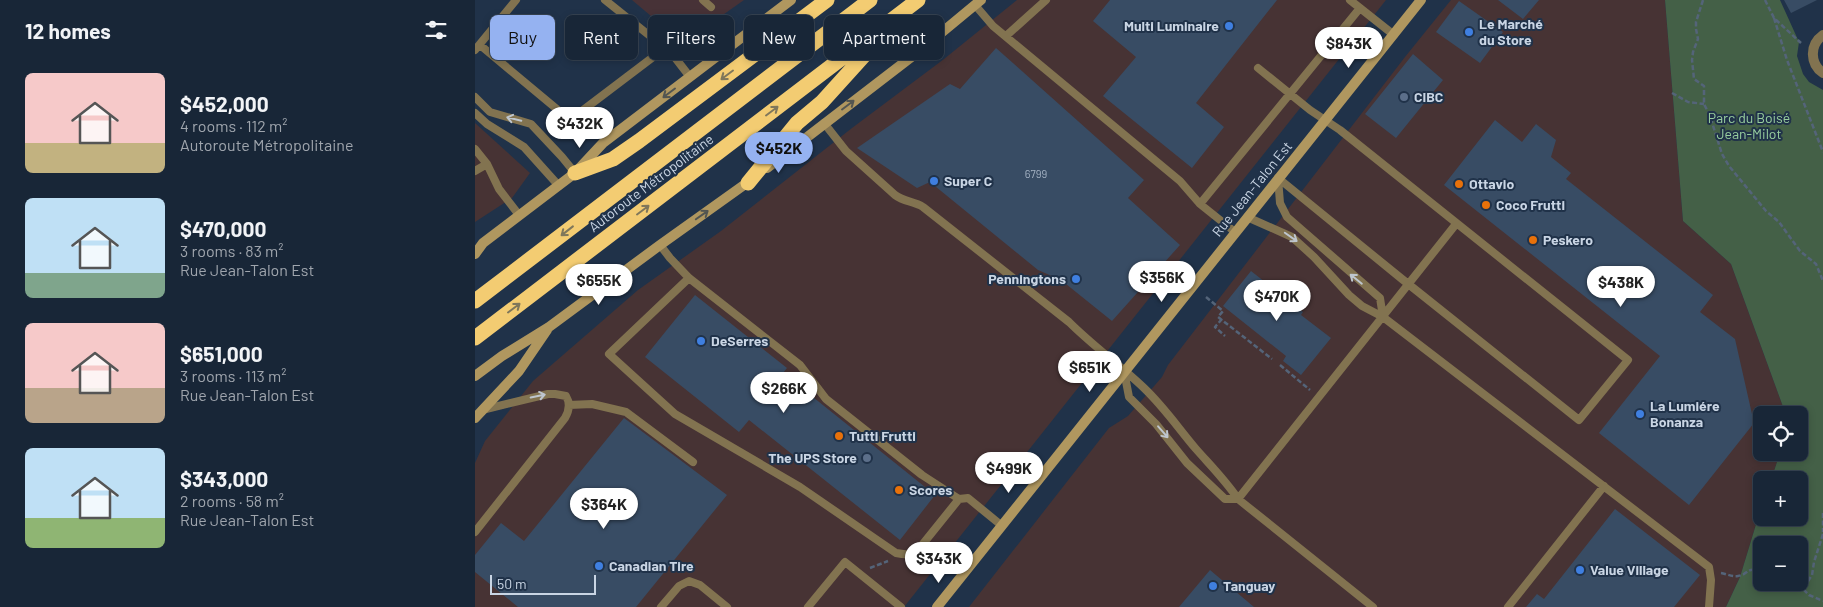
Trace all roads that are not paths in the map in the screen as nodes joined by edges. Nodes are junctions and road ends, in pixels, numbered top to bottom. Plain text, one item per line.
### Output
1 (516, 0) edge
2 (605, 0) edge
3 (703, 0) edge
4 (790, 0) edge
5 (827, 0) edge
6 (870, 0) edge
7 (918, 0) edge
8 (1046, 0) edge
9 (1350, 0) edge
10 (1421, 0) edge
11 (978, 3) edge
12 (711, 7) dead end
13 (1360, 8) junction
14 (905, 10) junction
15 (648, 34) edge
16 (1394, 35) junction
17 (1823, 35) edge
18 (1006, 36) junction
19 (477, 48) edge
20 (649, 60) edge
21 (677, 60) edge
22 (1258, 68) dead end
23 (1823, 73) edge
24 (690, 77) junction
25 (1289, 94) junction
26 (475, 97) edge
27 (475, 113) edge
28 (1324, 120) junction
29 (824, 123) junction
30 (475, 149) edge
31 (487, 164) junction
32 (475, 171) edge
33 (575, 173) junction
34 (1278, 178) junction
35 (747, 183) junction
36 (559, 186) junction
37 (1199, 204) junction
38 (519, 215) junction
39 (1247, 217) junction
40 (1457, 224) junction
41 (1235, 232) junction
42 (479, 244) edge
43 (660, 245) junction
44 (475, 254) edge
45 (689, 278) junction
46 (1408, 284) junction
47 (475, 302) edge
48 (1383, 317) junction
49 (549, 328) junction
50 (475, 338) edge
51 (1124, 371) junction
52 (475, 376) edge
53 (569, 404) junction
54 (482, 410) junction
55 (475, 418) edge
56 (693, 462) dead end
57 (1604, 486) junction
58 (959, 499) junction
59 (1238, 499) junction
60 (1001, 525) junction
61 (475, 532) edge
62 (661, 607) edge
63 (727, 607) edge
64 (808, 607) edge
65 (901, 607) edge
66 (938, 607) edge
67 (1373, 607) edge
68 (1508, 607) edge
69 (1709, 607) edge

1 - 19 lane
2 - 15 lane
3 - 12 lane
4 - 24 main road
5 -> 33 highway
6 -> 47 highway, Autoroute Métropolitaine
7 - 14 highway, Autoroute Métropolitaine
8 - 18 lane
9 - 13 lane
10 - 16 main road, Rue Jean-Talon Est
11 - 18 lane
29 -> 11 main road
13 - 16 lane
13 - 25 lane
14 - 35 highway
50 -> 14 highway, Autoroute Métropolitaine
16 - 28 main road, Rue Jean-Talon Est
17 - 23 street
18 - 37 lane
19 - 20 lane
21 - 24 lane
22 - 25 lane
24 -> 33 main road
25 - 28 lane
25 - 37 lane
33 -> 26 lane
27 - 36 lane
28 - 34 main road, Rue Jean-Talon Est
28 - 40 lane
29 - 35 main road
29 - 51 lane
30 - 31 lane
31 - 32 lane
31 - 38 lane
33 - 36 main road
34 - 39 main road, Rue Jean-Talon Est
34 - 46 lane
48 -> 34 lane
43 -> 35 main road
36 - 38 main road
37 - 41 lane
38 - 42 main road
39 - 41 main road, Rue Jean-Talon Est
39 -> 48 lane
40 - 46 lane
40 - 46 lane
41 - 51 main road, Rue Jean-Talon Est
42 - 44 main road
43 - 45 lane
43 - 49 main road
45 - 58 lane
45 - 58 lane
46 - 48 lane
48 - 57 lane
48 - 59 lane
49 - 52 main road
49 - 54 main road
51 - 59 lane
51 -> 59 lane
51 - 60 main road, Rue Jean-Talon Est
54 -> 53 lane
53 - 56 lane
53 - 61 lane
54 - 55 main road
57 - 68 lane
57 - 69 lane
58 - 60 lane
59 - 67 lane
60 - 66 main road, Rue Jean-Talon Est
62 - 63 lane
64 - 65 lane

